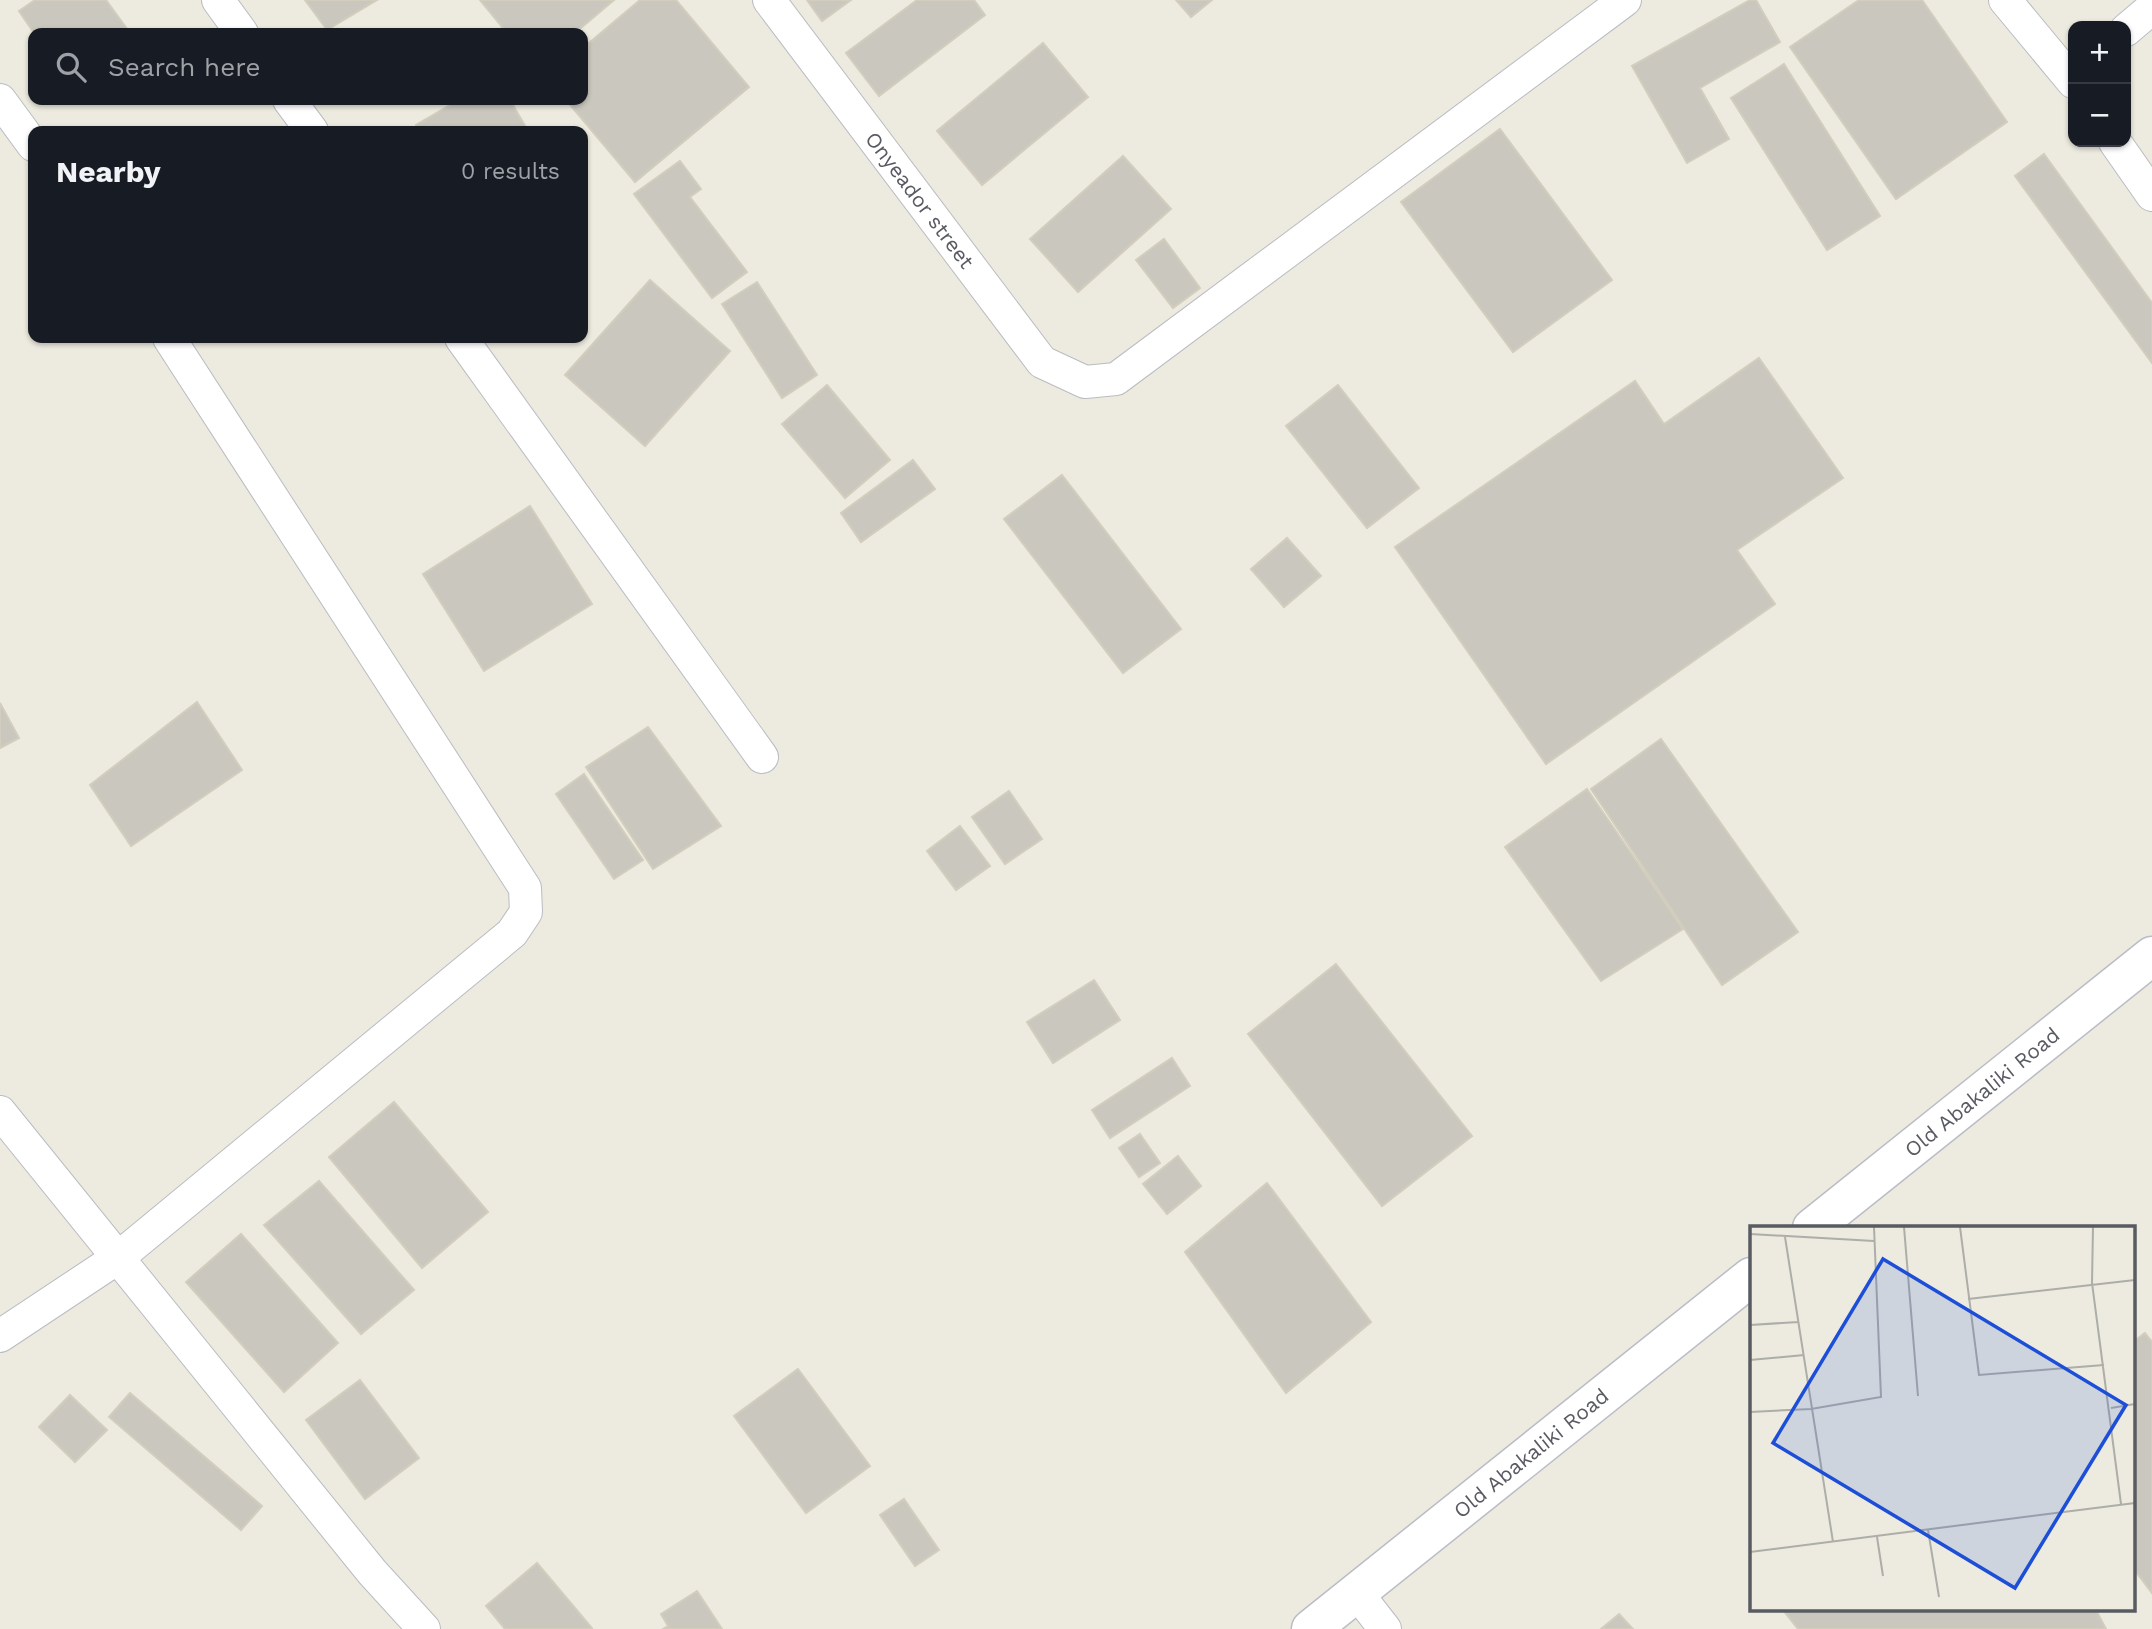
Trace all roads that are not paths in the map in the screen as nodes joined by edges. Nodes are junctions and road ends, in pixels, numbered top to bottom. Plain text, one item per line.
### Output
1 (218, 0) edge
2 (769, 0) edge
3 (1625, 0) edge
4 (2005, 0) edge
5 (2152, 8) edge
6 (2131, 26) edge
7 (238, 28) edge
8 (2068, 72) edge
9 (0, 100) edge
10 (293, 105) edge
11 (308, 126) edge
12 (28, 138) edge
13 (2118, 147) edge
14 (2152, 195) edge
15 (172, 343) edge
16 (465, 343) edge
17 (762, 757) dead end
18 (2152, 956) edge
19 (0, 1112) edge
20 (1814, 1226) edge
21 (119, 1256) junction
22 (1750, 1278) edge
23 (0, 1336) edge
24 (1357, 1593) junction
25 (424, 1629) edge
26 (1311, 1629) edge
27 (1385, 1629) edge

1 - 7 street
2 - 3 street, Onyeador street
4 - 8 street
5 - 6 street
9 - 12 street
10 - 11 street
13 - 14 street
15 - 21 street
16 - 17 street
18 - 20 main road, Old Abakaliki Road
19 - 21 street
21 - 23 street
21 - 25 street
22 - 24 main road, Old Abakaliki Road
24 - 26 main road, Old Abakaliki Road
24 - 27 street

